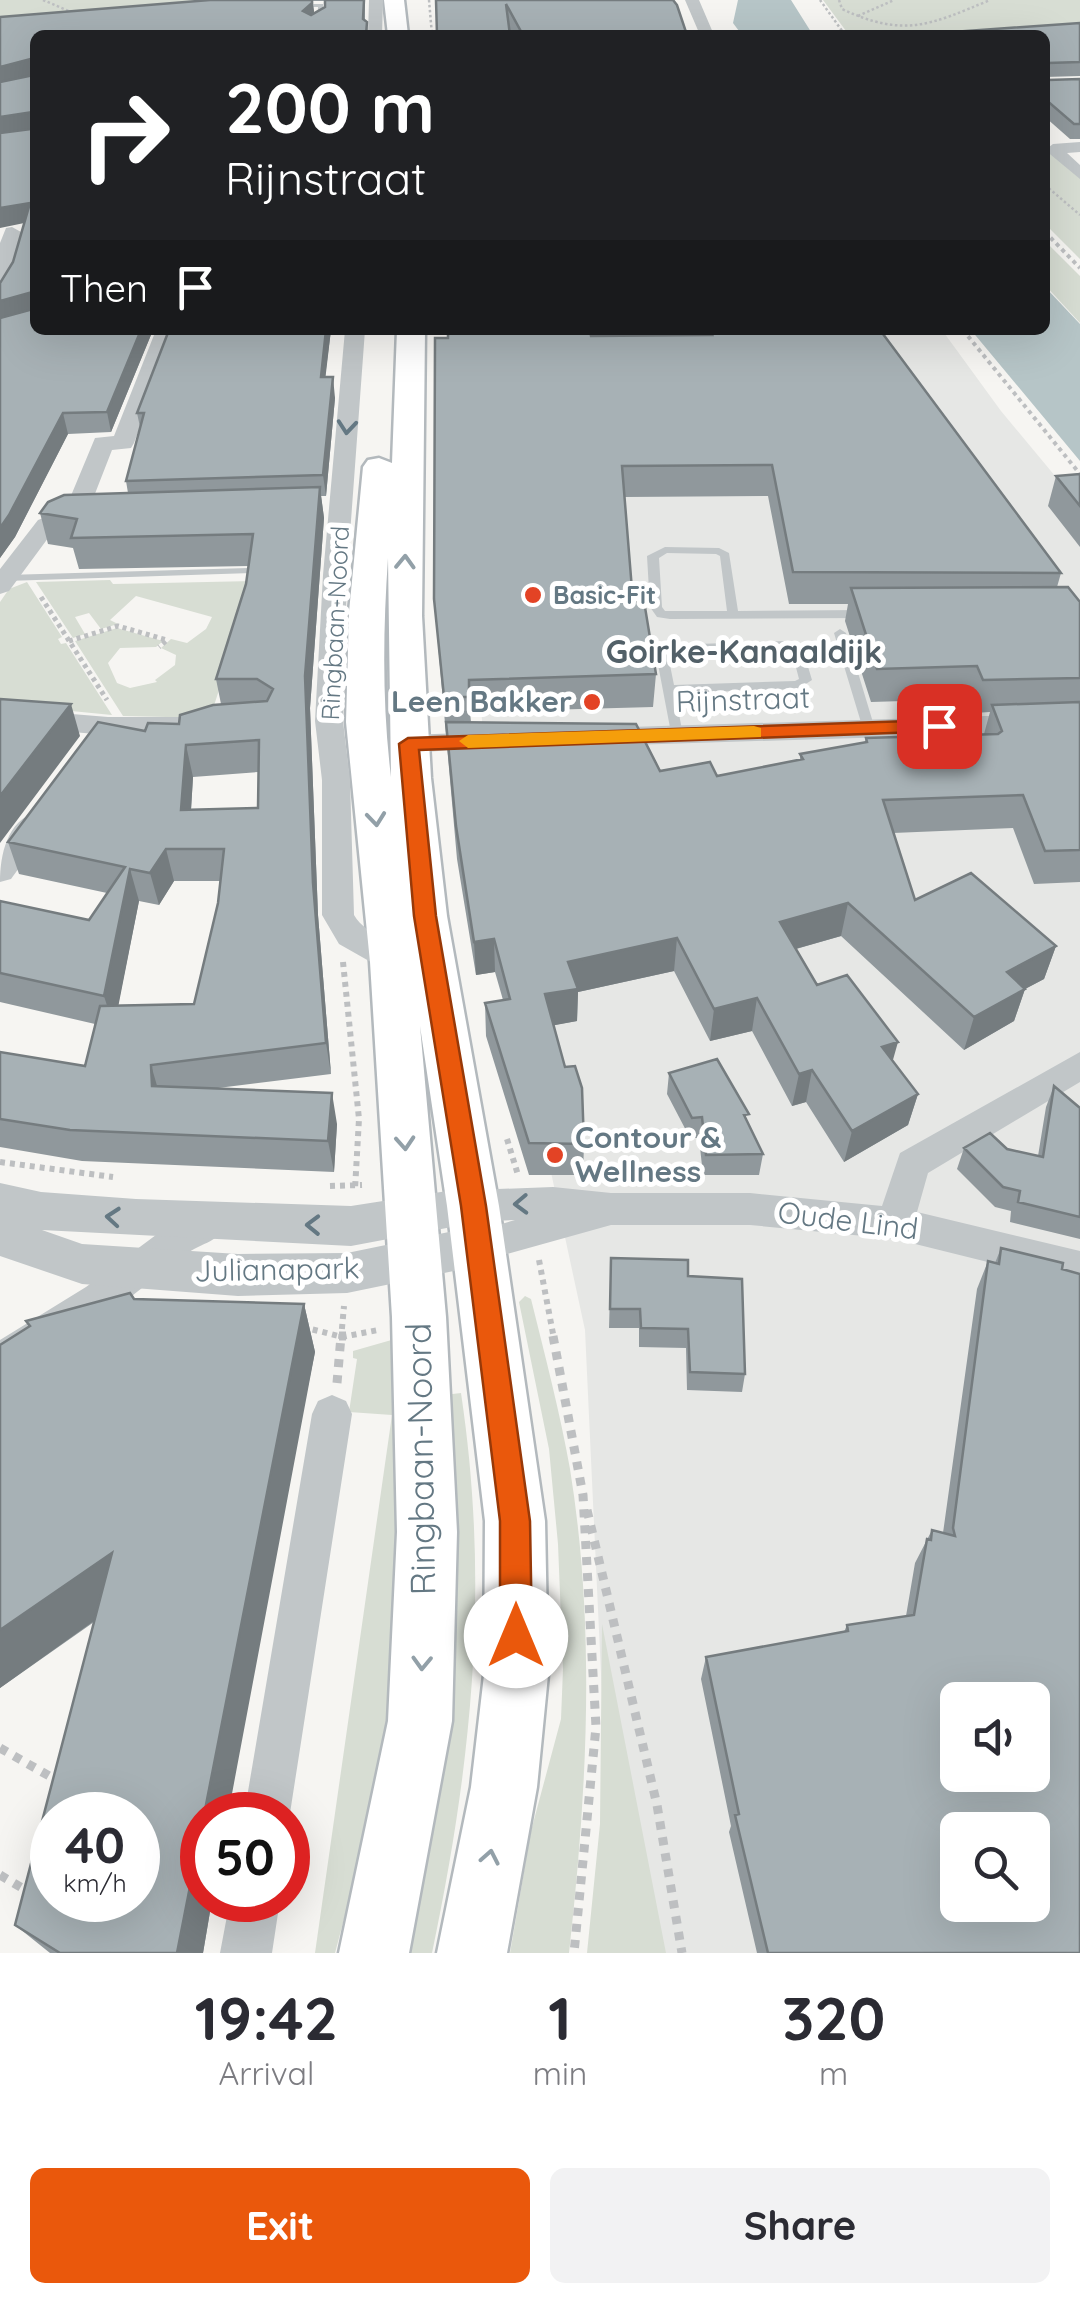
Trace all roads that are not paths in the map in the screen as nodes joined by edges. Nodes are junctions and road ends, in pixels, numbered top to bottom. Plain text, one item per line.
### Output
1 (376, 0) edge
2 (394, 0) edge
3 (692, 0) edge
4 (288, 3) edge
5 (292, 17) edge
6 (299, 24) edge
7 (311, 30) edge
8 (314, 30) edge
9 (375, 30) edge
10 (397, 30) edge
11 (705, 30) edge
12 (1080, 147) edge
13 (1080, 174) edge
14 (0, 214) edge
15 (6, 233) edge
16 (0, 280) edge
17 (164, 335) edge
18 (354, 335) edge
19 (385, 335) edge
20 (410, 335) edge
21 (332, 508) junction
22 (374, 534) junction
23 (248, 571) edge
24 (12, 581) edge
25 (367, 612) junction
26 (887, 614) edge
27 (733, 615) junction
28 (840, 632) dead end
29 (668, 689) junction
30 (0, 716) edge
31 (1080, 722) edge
32 (212, 725) edge
33 (116, 726) junction
34 (869, 728) junction
35 (677, 735) junction
36 (566, 738) edge
37 (510, 740) edge
38 (422, 743) junction
39 (87, 756) edge
40 (54, 799) edge
41 (0, 871) edge
42 (392, 962) junction
43 (1080, 1065) edge
44 (0, 1202) edge
45 (894, 1222) junction
46 (210, 1223) junction
47 (476, 1226) junction
48 (0, 1236) edge
49 (412, 1238) junction
50 (1080, 1268) edge
51 (138, 1270) junction
52 (0, 1362) edge
53 (332, 1414) road end
54 (272, 1792) edge
55 (251, 1922) edge
56 (246, 1953) edge
57 (374, 1953) edge
58 (472, 1953) edge

1 - 9 street
2 - 10 main road
3 - 11 street
4 - 5 lane
4 - 8 lane
6 - 7 lane
12 - 13 street
14 - 15 street
15 - 16 street
17 - 24 street
18 -> 21 street, Ringbaan-Noord
19 - 22 main road, Ringbaan-Noord
38 -> 20 main road, Ringbaan-Noord
21 - 22 street
21 - 42 street, Ringbaan-Noord
22 - 25 main road, Ringbaan-Noord
23 - 24 lane
25 - 38 main road, Ringbaan-Noord
25 -> 42 main road, Ringbaan-Noord
26 - 27 lane
27 - 27 lane
28 - 34 lane
29 - 29 lane
29 - 35 lane
30 - 33 street
31 - 34 street, Rijnstraat
32 - 33 street
33 - 39 street
34 - 35 street, Rijnstraat
35 - 36 street, Rijnstraat
37 - 38 street
38 - 47 main road, Ringbaan-Noord
40 - 41 street
42 -> 49 main road, Ringbaan-Noord
43 - 45 street
46 -> 44 street, Julianapark
45 - 47 street, Oude Lind
45 - 50 street, Oude Lind
49 -> 46 street, Julianapark
46 - 51 street, Julianapark
47 - 49 street, Oude Lind
58 -> 47 main road, Ringbaan-Noord
48 - 51 street, Julianapark
49 - 51 street, Julianapark
49 -> 57 main road, Ringbaan-Noord
51 - 52 street, Julianapark
53 - 54 street
55 - 56 street

